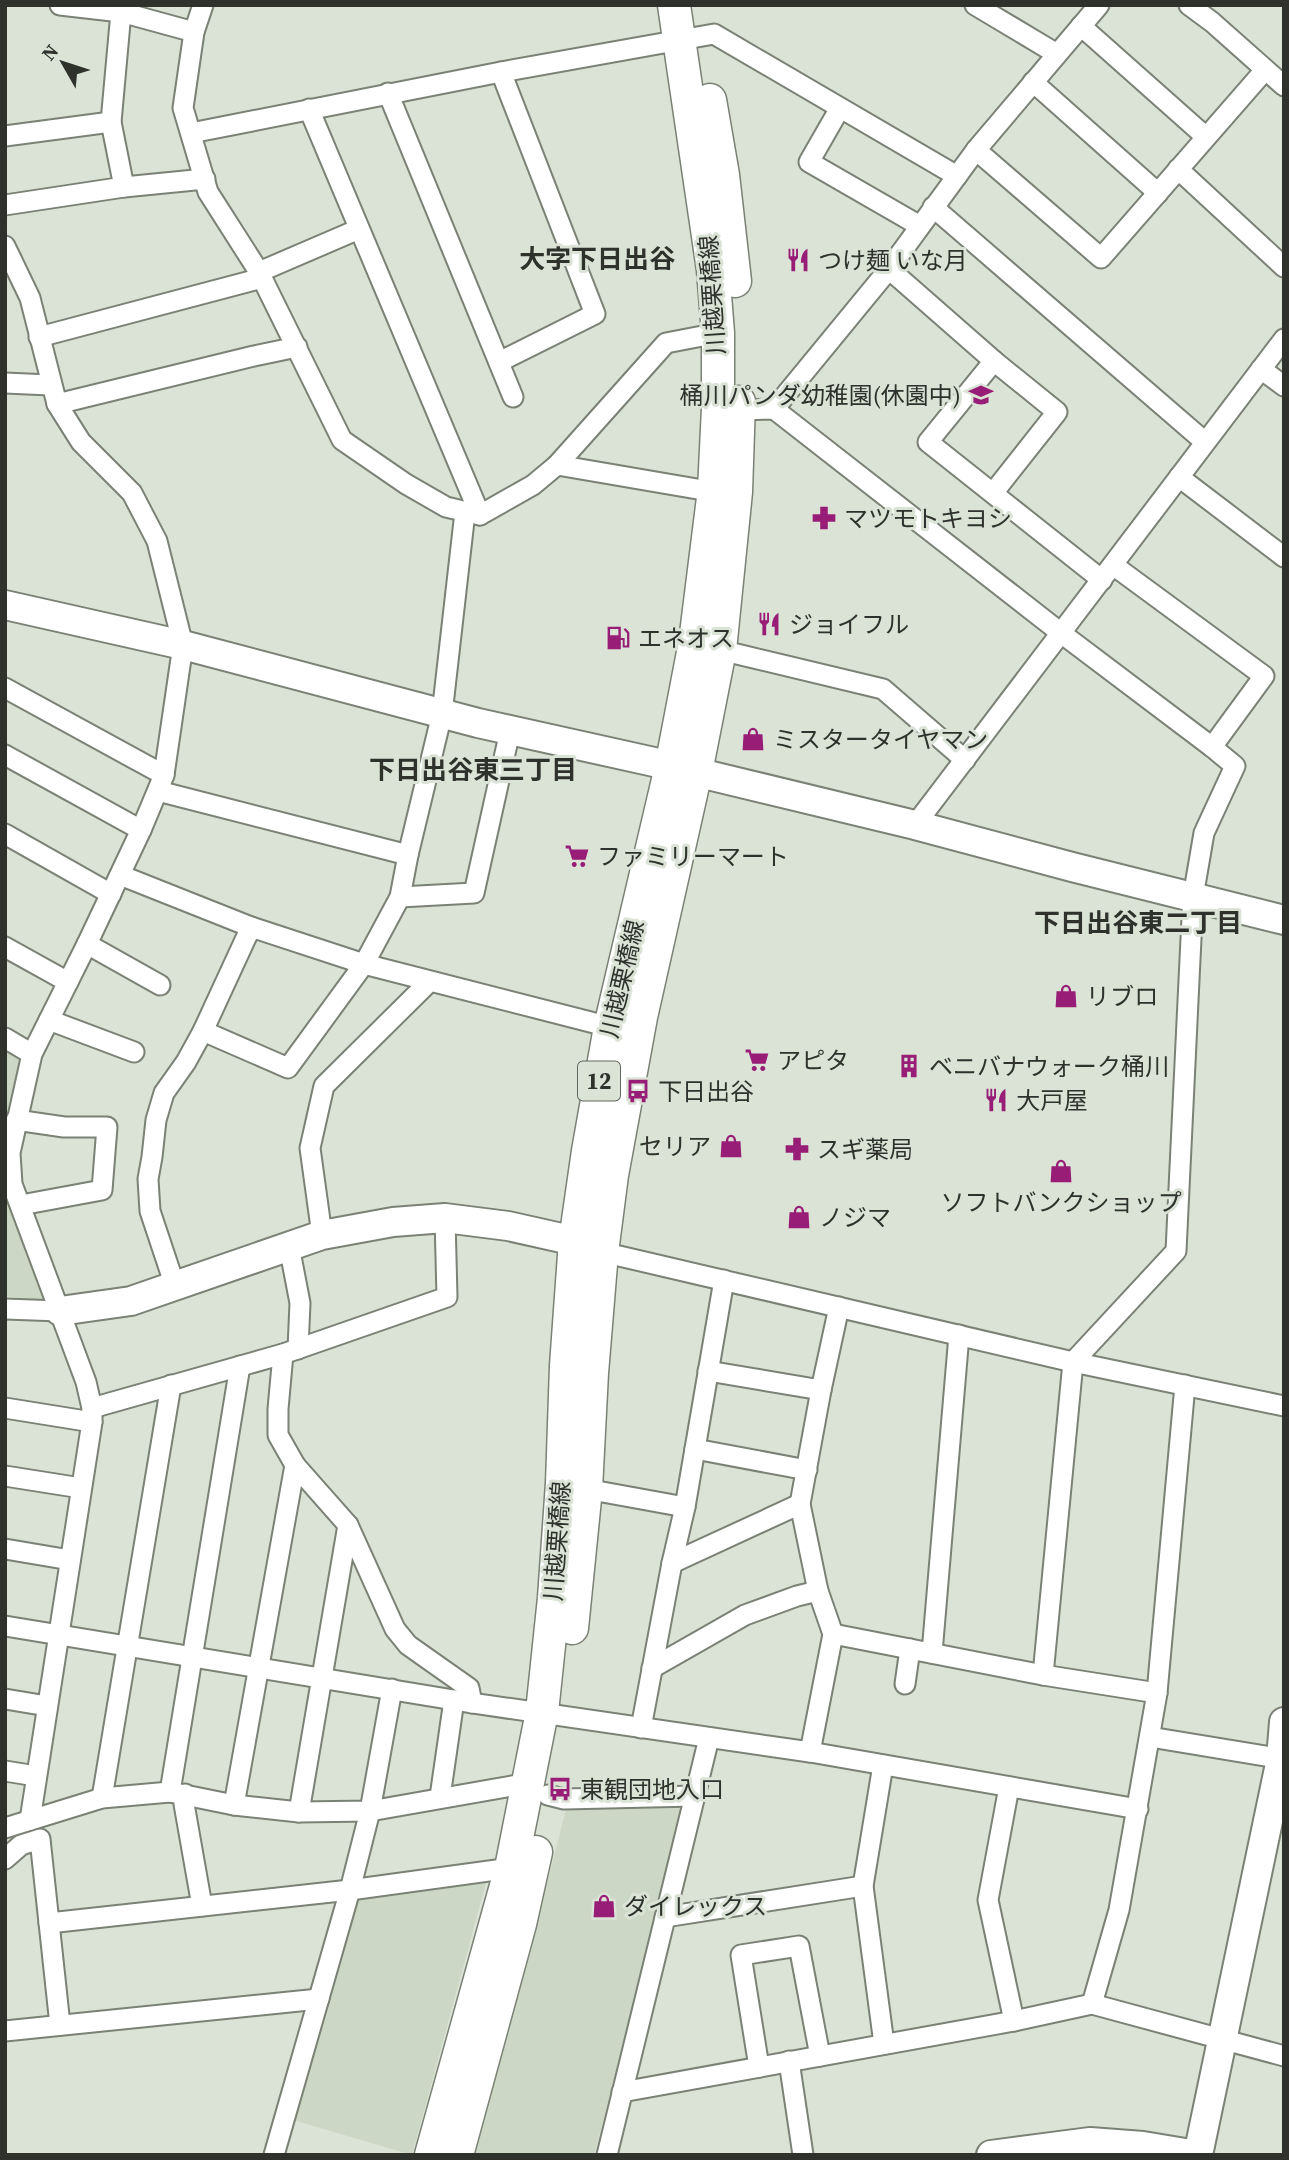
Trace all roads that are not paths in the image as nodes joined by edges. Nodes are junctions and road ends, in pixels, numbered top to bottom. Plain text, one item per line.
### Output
1 (60, 5) edge
2 (203, 5) edge
3 (674, 5) edge
4 (694, 5) edge
5 (975, 5) edge
6 (1099, 5) edge
7 (1189, 5) edge
8 (121, 12) junction
9 (1213, 14) edge
10 (1081, 26) junction
11 (194, 32) junction
12 (690, 39) junction
13 (1057, 54) junction
14 (1265, 70) junction
15 (501, 72) junction
16 (1033, 82) junction
17 (1284, 86) edge
18 (388, 93) junction
19 (309, 108) junction
20 (840, 108) junction
21 (111, 122) junction
22 (191, 133) junction
23 (5, 136) edge
24 (1206, 137) junction
25 (976, 150) junction
26 (1178, 169) junction
27 (957, 176) junction
28 (205, 179) junction
29 (124, 187) junction
30 (1158, 193) junction
31 (5, 205) edge
32 (933, 207) junction
33 (919, 226) junction
34 (359, 229) junction
35 (5, 246) edge
36 (1284, 267) edge
37 (889, 269) junction
38 (260, 275) junction
39 (718, 333) junction
40 (39, 337) junction
41 (1284, 339) edge
42 (297, 347) junction
43 (994, 361) junction
44 (499, 362) junction
45 (1261, 369) junction
46 (5, 383) edge
47 (1284, 386) edge
48 (54, 394) junction
49 (513, 397) dead end
50 (739, 410) junction
51 (774, 410) junction
52 (1205, 442) junction
53 (557, 465) junction
54 (1179, 477) junction
55 (714, 489) junction
56 (993, 493) junction
57 (472, 513) junction
58 (1284, 558) edge
59 (1107, 572) junction
60 (5, 605) edge
61 (1061, 633) junction
62 (183, 645) junction
63 (720, 650) junction
64 (5, 688) edge
65 (442, 714) junction
66 (510, 731) junction
67 (1212, 747) junction
68 (5, 755) edge
69 (965, 760) junction
70 (684, 770) junction
71 (161, 783) junction
72 (915, 825) junction
73 (141, 830) junction
74 (5, 834) edge
75 (408, 855) junction
76 (120, 875) junction
77 (111, 894) junction
78 (400, 897) junction
79 (1193, 897) junction
80 (1284, 920) edge
81 (251, 927) junction
82 (87, 944) junction
83 (5, 947) edge
84 (364, 964) junction
85 (68, 982) junction
86 (429, 982) junction
87 (160, 985) dead end
88 (49, 1020) junction
89 (610, 1027) junction
90 (203, 1031) junction
91 (5, 1038) edge
92 (134, 1052) dead end
93 (32, 1054) junction
94 (16, 1120) junction
95 (21, 1205) junction
96 (445, 1219) junction
97 (322, 1235) junction
98 (289, 1246) junction
99 (588, 1247) junction
100 (724, 1280) junction
101 (174, 1286) junction
102 (839, 1307) junction
103 (5, 1309) edge
104 (60, 1311) junction
105 (959, 1335) junction
106 (290, 1351) junction
107 (1073, 1362) junction
108 (240, 1366) junction
109 (708, 1371) junction
110 (171, 1385) junction
111 (1185, 1385) junction
112 (821, 1390) junction
113 (1284, 1406) edge
114 (5, 1408) edge
115 (92, 1415) junction
116 (695, 1449) junction
117 (295, 1465) junction
118 (807, 1470) junction
119 (5, 1476) edge
120 (81, 1488) junction
121 (586, 1489) junction
122 (800, 1504) junction
123 (685, 1507) junction
124 (348, 1525) junction
125 (5, 1549) edge
126 (70, 1560) junction
127 (672, 1563) junction
128 (818, 1591) junction
129 (5, 1626) edge
130 (833, 1634) junction
131 (58, 1635) junction
132 (127, 1646) junction
133 (910, 1649) junction
134 (932, 1653) junction
135 (192, 1657) junction
136 (257, 1667) junction
137 (652, 1668) junction
138 (1043, 1675) junction
139 (322, 1678) junction
140 (905, 1684) dead end
141 (392, 1689) junction
142 (1157, 1693) junction
143 (5, 1699) edge
144 (463, 1701) junction
145 (47, 1706) junction
146 (552, 1713) junction
147 (1284, 1722) edge
148 (641, 1728) junction
149 (1150, 1737) junction
150 (709, 1738) junction
151 (810, 1752) junction
152 (1283, 1759) edge
153 (883, 1765) junction
154 (5, 1771) edge
155 (37, 1776) junction
156 (1009, 1787) junction
157 (538, 1789) junction
158 (177, 1793) junction
159 (695, 1796) junction
160 (440, 1797) junction
161 (102, 1798) junction
162 (234, 1805) junction
163 (1138, 1809) junction
164 (370, 1811) junction
165 (299, 1812) junction
166 (30, 1820) junction
167 (5, 1828) edge
168 (5, 1859) edge
169 (511, 1868) junction
170 (863, 1886) junction
171 (350, 1890) junction
172 (202, 1906) junction
173 (665, 1917) junction
174 (49, 1923) junction
175 (319, 1999) junction
176 (1092, 2004) junction
177 (1014, 2021) junction
178 (60, 2025) junction
179 (5, 2031) edge
180 (1223, 2040) junction
181 (884, 2044) junction
182 (820, 2056) junction
183 (1284, 2056) edge
184 (789, 2061) junction
185 (759, 2067) junction
186 (622, 2092) junction
187 (274, 2155) edge
188 (431, 2155) edge
189 (457, 2155) edge
190 (607, 2155) edge
191 (803, 2155) edge
192 (991, 2155) edge
193 (1197, 2155) edge

1 - 8 street
2 - 11 street
3 - 12 main road, 川越栗橋線 / 12
4 - 12 main road, 川越栗橋線 / 12
5 - 13 street
6 - 10 street
7 - 9 street
8 - 11 street
8 - 21 street
9 - 14 street
10 - 13 street
10 - 24 street
11 - 22 street
12 - 15 street
12 - 20 street
12 - 39 main road, 川越栗橋線 / 12
12 - 50 main road, 川越栗橋線 / 12
13 - 16 street
14 - 17 street
14 - 24 street
15 - 18 street
15 - 44 street
16 - 25 street
16 - 30 street
18 - 19 street
18 - 44 street
19 - 22 street
19 - 34 street
20 - 27 street
20 - 33 street
21 - 23 street
21 - 29 street
22 - 28 street
24 - 26 street
25 - 27 street
25 - 30 street
26 - 30 street
26 - 36 street
27 - 32 street
28 - 29 street
28 - 38 street
29 - 31 street
32 - 33 street
32 - 52 street
33 - 37 street
34 - 38 street
34 - 57 street
35 - 40 street
37 - 43 street
37 - 51 street
38 - 40 street
38 - 42 street
39 - 53 street
39 - 55 main road, 川越栗橋線 / 12
40 - 48 street
41 - 45 street
42 - 48 street
42 - 57 street
43 - 56 street
43 - 56 street
44 - 49 street
45 - 47 street
45 - 52 street
46 - 48 street
48 - 62 street
50 - 51 street
50 - 63 main road, 川越栗橋線 / 12
51 - 61 street
52 - 54 street
53 - 55 street
53 - 57 street
54 - 58 street
54 - 59 street
55 - 70 main road, 川越栗橋線 / 12
56 - 59 street
57 - 65 street
59 - 61 street
59 - 67 street
60 - 62 street
61 - 67 street
61 - 69 street
62 - 65 street
62 - 71 street
63 - 69 street
63 - 70 main road, 川越栗橋線 / 12
64 - 71 street
65 - 66 street
65 - 75 street
66 - 70 street
66 - 78 street
67 - 79 street
68 - 73 street
69 - 72 street
70 - 72 street
70 - 89 main road, 川越栗橋線 / 12
70 - 99 main road, 川越栗橋線 / 12
71 - 73 street
71 - 75 street
72 - 79 street
73 - 76 street
74 - 77 street
75 - 78 street
76 - 77 street
76 - 81 street
77 - 82 street
78 - 84 street
79 - 80 street
79 - 107 street
81 - 84 street
81 - 90 street
82 - 85 street
82 - 87 street
83 - 85 street
84 - 86 street
84 - 90 street
85 - 88 street
86 - 89 street
86 - 97 street
88 - 92 street
88 - 93 street
89 - 99 main road, 川越栗橋線 / 12
90 - 101 street
91 - 93 street
93 - 94 street
94 - 95 street
94 - 95 street
95 - 104 street
96 - 97 street
96 - 99 street
96 - 106 street
97 - 98 street
98 - 101 street
98 - 106 street
99 - 100 street
99 - 121 main road, 川越栗橋線 / 12
99 - 146 main road, 川越栗橋線 / 12
100 - 102 street
100 - 109 street
101 - 104 street
102 - 105 street
102 - 112 street
103 - 104 street
104 - 115 street
105 - 107 street
105 - 134 street
106 - 108 street
106 - 117 street
107 - 111 street
107 - 138 street
108 - 110 street
108 - 135 street
109 - 112 street
109 - 116 street
110 - 115 street
110 - 132 street
111 - 113 street
111 - 142 street
112 - 118 street
114 - 115 street
115 - 120 street
116 - 118 street
116 - 123 street
117 - 124 street
117 - 136 street
118 - 122 street
119 - 120 street
120 - 126 street
121 - 123 street
121 - 146 main road, 川越栗橋線 / 12
122 - 127 street
122 - 128 street
123 - 127 street
124 - 139 street
124 - 144 street
125 - 126 street
126 - 131 street
127 - 137 street
128 - 130 street
128 - 137 street
129 - 131 street
130 - 133 street
130 - 151 street
131 - 132 street
131 - 145 street
132 - 135 street
132 - 161 street
133 - 134 street
133 - 140 street
134 - 138 street
135 - 136 street
135 - 158 street
136 - 139 street
136 - 162 street
137 - 148 street
138 - 142 street
139 - 141 street
139 - 165 street
141 - 144 street
141 - 164 street
142 - 149 street
143 - 145 street
144 - 146 street
144 - 160 street
145 - 155 street
146 - 148 street
146 - 157 main road, 川越栗橋線 / 12
147 - 152 street
148 - 150 street
149 - 152 street
149 - 163 street
150 - 151 street
150 - 159 street
151 - 153 street
152 - 180 street
153 - 156 street
153 - 170 street
154 - 155 street
155 - 166 street
156 - 163 street
156 - 177 street
157 - 159 street
157 - 160 street
157 - 169 main road, 川越栗橋線 / 12
157 - 189 main road, 川越栗橋線 / 12
158 - 161 street
158 - 162 street
158 - 172 street
159 - 173 street
160 - 164 street
161 - 166 street
162 - 165 street
163 - 176 street
164 - 165 street
164 - 171 street
166 - 167 street
168 - 174 street
169 - 171 street
169 - 188 main road, 川越栗橋線 / 12
170 - 173 street
170 - 181 street
171 - 172 street
171 - 175 street
172 - 174 street
173 - 186 street
174 - 178 street
175 - 178 street
175 - 187 street
176 - 177 street
176 - 180 street
177 - 181 street
178 - 179 street
180 - 183 street
180 - 193 street
181 - 182 street
182 - 184 street
182 - 185 street
184 - 185 street
184 - 191 street
185 - 186 street
186 - 190 street
192 - 193 street

